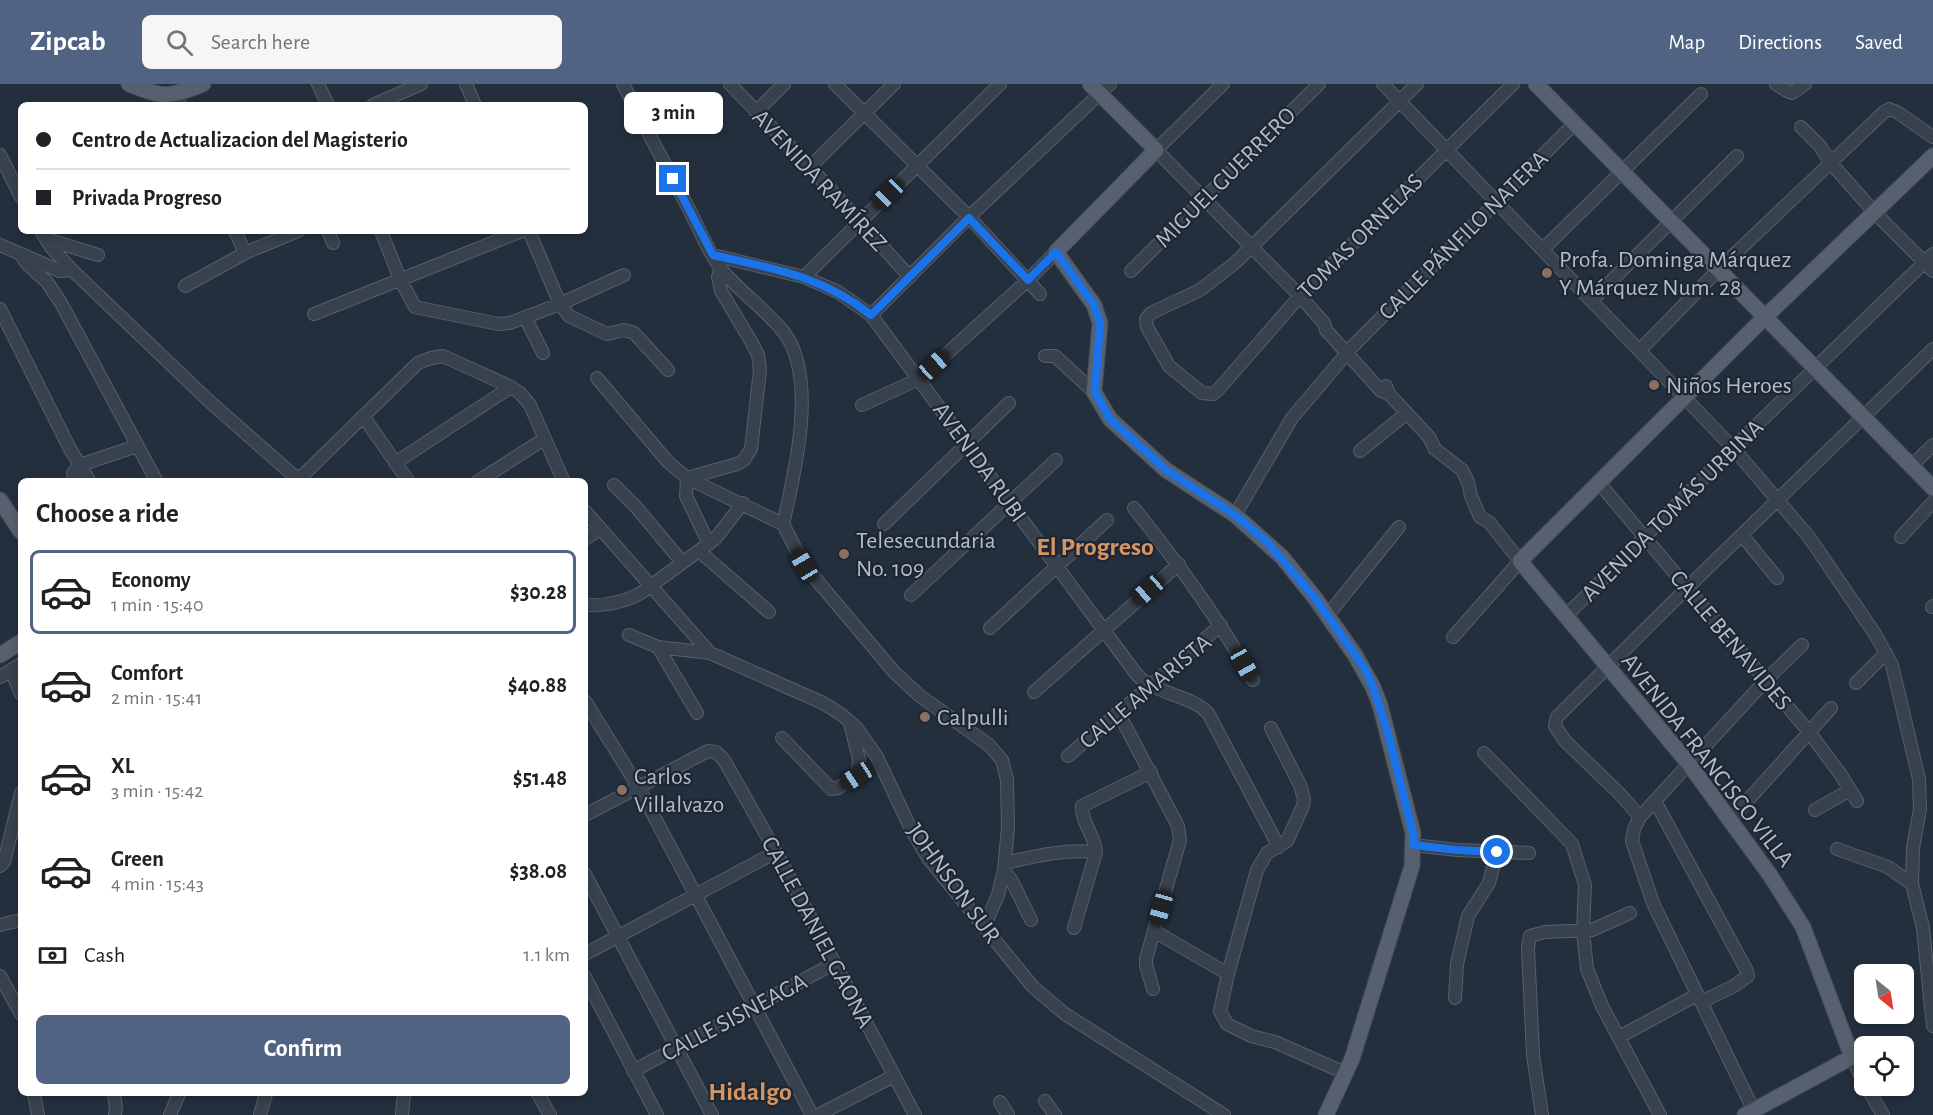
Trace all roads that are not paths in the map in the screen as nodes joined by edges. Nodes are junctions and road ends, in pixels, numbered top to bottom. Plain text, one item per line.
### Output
1 (129, 84) edge
2 (203, 84) edge
3 (318, 84) edge
4 (421, 84) edge
5 (466, 84) edge
6 (622, 84) edge
7 (730, 84) edge
8 (784, 84) edge
9 (835, 84) edge
10 (894, 84) edge
11 (1000, 84) edge
12 (1223, 84) edge
13 (1319, 84) edge
14 (1383, 84) edge
15 (1417, 84) edge
16 (1513, 84) edge
17 (1536, 84) edge
18 (1776, 84) edge
19 (1805, 84) edge
20 (1100, 87) edge
21 (1701, 94) dead end
22 (179, 99) edge
23 (1400, 101) junction
24 (327, 102) edge
25 (380, 102) edge
26 (474, 102) edge
27 (756, 112) junction
28 (864, 114) junction
29 (1575, 123) junction
30 (1801, 127) dead end
31 (1933, 137) edge
32 (1156, 150) junction
33 (1447, 150) junction
34 (0, 155) edge
35 (1737, 156) dead end
36 (1933, 156) edge
37 (1830, 162) junction
38 (916, 166) junction
39 (810, 167) junction
40 (1622, 171) junction
41 (18, 191) edge
42 (1205, 198) junction
43 (1498, 202) junction
44 (1875, 213) junction
45 (969, 218) junction
46 (860, 221) junction
47 (1671, 222) junction
48 (236, 234) edge
49 (291, 234) edge
50 (329, 234) edge
51 (382, 234) edge
52 (514, 234) edge
53 (530, 234) edge
54 (44, 235) edge
55 (333, 243) dead end
56 (0, 245) edge
57 (1251, 247) junction
58 (1543, 249) junction
59 (1056, 252) junction
60 (245, 253) junction
61 (20, 254) junction
62 (98, 255) dead end
63 (713, 255) junction
64 (1930, 262) edge
65 (721, 268) junction
66 (72, 270) junction
67 (1131, 270) dead end
68 (1718, 270) junction
69 (624, 275) dead end
70 (804, 277) junction
71 (910, 277) junction
72 (400, 279) junction
73 (1028, 280) junction
74 (185, 286) dead end
75 (1040, 294) dead end
76 (1300, 296) junction
77 (1592, 300) junction
78 (560, 304) junction
79 (0, 309) edge
80 (314, 314) dead end
81 (871, 315) junction
82 (525, 317) junction
83 (1765, 317) junction
84 (1324, 323) junction
85 (1352, 347) junction
86 (1640, 350) junction
87 (1933, 350) edge
88 (543, 353) dead end
89 (1045, 356) dead end
90 (1342, 359) dead end
91 (1815, 369) junction
92 (668, 370) dead end
93 (597, 378) dead end
94 (919, 379) junction
95 (511, 387) junction
96 (1095, 392) junction
97 (1389, 394) junction
98 (1686, 396) junction
99 (1009, 403) dead end
100 (862, 405) dead end
101 (1407, 413) junction
102 (363, 416) junction
103 (1864, 417) junction
104 (544, 439) junction
105 (966, 444) junction
106 (1933, 445) edge
107 (137, 446) junction
108 (1733, 448) junction
109 (1360, 451) dead end
110 (1056, 460) dead end
111 (395, 463) junction
112 (80, 465) junction
113 (1911, 466) junction
114 (74, 478) edge
115 (88, 478) edge
116 (155, 478) edge
117 (295, 478) edge
118 (301, 478) edge
119 (406, 478) edge
120 (485, 478) edge
121 (562, 478) edge
122 (687, 478) junction
123 (1599, 483) junction
124 (614, 485) dead end
125 (1933, 488) edge
126 (0, 500) edge
127 (1778, 500) junction
128 (1933, 502) edge
129 (743, 503) junction
130 (1010, 504) junction
131 (1134, 508) dead end
132 (588, 514) edge
133 (1235, 515) junction
134 (1107, 520) dead end
135 (783, 524) junction
136 (884, 524) dead end
137 (18, 527) edge
138 (1399, 527) dead end
139 (600, 529) junction
140 (1742, 535) junction
141 (588, 537) edge
142 (1645, 537) junction
143 (1900, 537) dead end
144 (704, 547) junction
145 (1520, 561) junction
146 (682, 562) junction
147 (1179, 564) junction
148 (1058, 567) junction
149 (1777, 578) dead end
150 (652, 586) junction
151 (1687, 588) junction
152 (911, 595) dead end
153 (588, 604) edge
154 (769, 612) dead end
155 (1327, 616) junction
156 (1566, 616) junction
157 (1221, 625) junction
158 (990, 628) dead end
159 (1103, 630) junction
160 (629, 635) dead end
161 (1453, 637) dead end
162 (18, 644) edge
163 (1802, 645) dead end
164 (658, 647) junction
165 (710, 653) junction
166 (1886, 653) junction
167 (0, 654) edge
168 (1608, 668) junction
169 (11, 670) edge
170 (1253, 680) dead end
171 (1766, 680) junction
172 (1856, 683) dead end
173 (1151, 686) junction
174 (18, 687) edge
175 (1034, 692) dead end
176 (588, 706) edge
177 (1831, 708) dead end
178 (1118, 712) junction
179 (697, 713) dead end
180 (850, 722) junction
181 (1271, 728) dead end
182 (1809, 732) junction
183 (782, 738) dead end
184 (1484, 753) dead end
185 (1068, 756) dead end
186 (1689, 764) junction
187 (1151, 772) junction
188 (639, 788) junction
189 (1850, 790) junction
190 (1655, 801) junction
191 (1857, 801) dead end
192 (18, 804) edge
193 (1815, 810) dead end
194 (588, 814) edge
195 (1640, 817) junction
196 (1731, 819) junction
197 (1413, 845) junction
198 (1279, 847) junction
199 (1837, 849) dead end
200 (776, 852) junction
201 (1096, 852) junction
202 (1497, 852) junction
203 (1529, 853) dead end
204 (0, 866) edge
205 (1004, 867) junction
206 (588, 880) edge
207 (1912, 884) junction
208 (695, 896) junction
209 (1630, 913) dead end
210 (18, 921) edge
211 (1031, 921) dead end
212 (0, 926) edge
213 (984, 927) junction
214 (1074, 928) dead end
215 (1154, 931) junction
216 (1583, 931) junction
217 (618, 938) junction
218 (588, 953) edge
219 (835, 963) junction
220 (1228, 974) junction
221 (0, 976) edge
222 (588, 983) edge
223 (1153, 989) dead end
224 (1455, 998) dead end
225 (1699, 998) junction
226 (755, 1006) junction
227 (18, 1009) edge
228 (1933, 1026) edge
229 (1619, 1037) junction
230 (677, 1048) junction
231 (1852, 1057) junction
232 (1854, 1061) edge
233 (633, 1071) junction
234 (1345, 1073) junction
235 (894, 1076) junction
236 (34, 1096) edge
237 (114, 1096) edge
238 (178, 1096) edge
239 (265, 1096) edge
240 (404, 1096) edge
241 (539, 1096) edge
242 (1872, 1096) edge
243 (1045, 1101) dead end
244 (1000, 1102) dead end
245 (1752, 1113) edge
246 (38, 1115) edge
247 (115, 1115) edge
248 (170, 1115) edge
249 (260, 1115) edge
250 (402, 1115) edge
251 (550, 1115) edge
252 (657, 1115) edge
253 (712, 1115) edge
254 (812, 1115) edge
255 (818, 1115) edge
256 (915, 1115) edge
257 (1008, 1115) edge
258 (1055, 1115) edge
259 (1224, 1115) edge
260 (1326, 1115) edge
261 (1542, 1115) edge
262 (1660, 1115) edge
263 (1882, 1115) edge

1 - 22 main road
2 - 22 main road
3 - 24 street
4 - 25 street
5 - 26 street
6 - 63 street
7 - 27 street, AVENIDA RAMÍREZ
8 - 27 street
9 - 28 street
10 - 28 street
11 - 38 street
12 - 32 street
13 - 42 street, MIGUEL GUERRERO
14 - 23 street
15 - 23 street
16 - 33 street, TOMAS ORNELAS
17 - 29 main road
18 - 19 street
20 - 32 main road, AVENIDA FRANCISCO VILLA
20 - 45 street
21 - 40 street
23 - 33 street
23 - 57 street
27 - 39 street, AVENIDA RAMÍREZ
28 - 38 street
28 - 39 street
29 - 40 main road
29 - 43 street, CALLE PÁNFILO NATERA
30 - 37 street
31 - 37 street
32 - 42 street, AVENIDA FRANCISCO VILLA
32 - 59 main road
33 - 43 street
33 - 76 street, TOMAS ORNELAS
34 - 41 street
35 - 47 street
36 - 44 main road
37 - 44 street
37 - 68 street
38 - 45 street
38 - 46 street
39 - 46 street, AVENIDA RAMÍREZ
40 - 47 main road
40 - 58 street
42 - 57 street, AVENIDA FRANCISCO VILLA
42 - 67 street, MIGUEL GUERRERO
43 - 58 street
43 - 85 street, CALLE PÁNFILO NATERA
44 - 64 street
44 - 83 main road
45 - 71 street
45 - 73 street
46 - 70 street
46 - 71 street, AVENIDA RAMÍREZ
47 - 68 main road
47 - 77 street
48 - 60 street
49 - 60 street
50 - 55 street
51 - 72 street
52 - 72 street
53 - 78 street
54 - 62 street
54 - 66 street
56 - 61 street
57 - 76 street, AVENIDA FRANCISCO VILLA
57 - 76 street, TOMAS ORNELAS
58 - 77 street
59 - 73 street
59 - 96 main road
60 - 74 street
61 - 66 street
61 - 107 street
63 - 65 street
63 - 70 street, AVENIDA RUBI
64 - 91 street, AVENIDA TOMÁS URBINA
65 - 122 street
65 - 135 street
66 - 117 street
68 - 83 main road
68 - 86 street
69 - 78 street
70 - 81 street, AVENIDA RUBI
71 - 81 street
72 - 80 street
72 - 82 street
73 - 75 street
73 - 94 street
76 - 84 street, AVENIDA FRANCISCO VILLA
77 - 86 street
78 - 82 street
78 - 92 street
79 - 112 street
81 - 94 street, AVENIDA RUBI
82 - 88 street
83 - 91 main road
83 - 98 main road
84 - 85 street, AVENIDA FRANCISCO VILLA
84 - 97 street, AVENIDA FRANCISCO VILLA
85 - 97 street, AVENIDA FRANCISCO VILLA
86 - 98 street
87 - 103 street
89 - 96 street
90 - 133 street
91 - 103 main road
91 - 108 street, AVENIDA TOMÁS URBINA
93 - 122 street
94 - 100 street
94 - 105 street, AVENIDA RUBI
95 - 102 street
95 - 104 street
95 - 111 street
96 - 133 main road
97 - 101 street, AVENIDA FRANCISCO VILLA
98 - 108 street
98 - 123 main road
99 - 105 street
101 - 109 street
101 - 145 street, AVENIDA FRANCISCO VILLA
102 - 111 street
102 - 118 street
103 - 113 main road
103 - 127 street
104 - 120 street
104 - 121 street
105 - 130 street, AVENIDA RUBI
105 - 136 street
106 - 113 street
107 - 112 street
107 - 116 street
108 - 127 street
108 - 142 street, AVENIDA TOMÁS URBINA
110 - 130 street
111 - 119 street
112 - 114 street
112 - 115 street
113 - 125 main road
122 - 129 street
122 - 144 street
123 - 142 street, CALLE BENAVIDES
123 - 145 main road
124 - 146 street
126 - 137 main road
127 - 140 street
127 - 166 street
128 - 143 street
129 - 135 street
129 - 144 street
130 - 148 street, AVENIDA RUBI
130 - 152 street
131 - 147 street
132 - 139 street
133 - 155 main road
134 - 148 street
135 - 205 street
138 - 155 street
139 - 141 street
139 - 150 street
140 - 149 street
140 - 151 street
142 - 151 street, CALLE BENAVIDES
142 - 156 street, AVENIDA TOMÁS URBINA
144 - 146 street
144 - 154 street
145 - 156 main road, AVENIDA FRANCISCO VILLA
145 - 161 street
146 - 150 street
147 - 157 street
147 - 159 street
148 - 158 street
148 - 159 street, AVENIDA RUBI
150 - 153 street
150 - 165 street
151 - 168 street
151 - 171 street, CALLE BENAVIDES
155 - 197 main road
156 - 168 main road, AVENIDA FRANCISCO VILLA
157 - 170 street
157 - 173 street, CALLE AMARISTA
159 - 173 street, AVENIDA RUBI
159 - 175 street
160 - 164 street, JOHNSON SUR
162 - 167 main road
163 - 171 street
164 - 165 street, JOHNSON SUR
164 - 179 street
165 - 180 street, JOHNSON SUR
166 - 172 street
166 - 207 street
168 - 186 main road, AVENIDA FRANCISCO VILLA
168 - 195 street
169 - 174 street
171 - 182 street, CALLE BENAVIDES
171 - 186 street
173 - 178 street, CALLE AMARISTA
173 - 198 street, AVENIDA RUBI
176 - 188 street
177 - 182 street
178 - 185 street, CALLE AMARISTA
178 - 187 street
180 - 183 street
180 - 213 street, JOHNSON SUR
181 - 198 street
182 - 189 street, CALLE BENAVIDES
182 - 196 street
184 - 216 street
186 - 190 street
186 - 196 main road, AVENIDA FRANCISCO VILLA
187 - 201 street
187 - 215 street
188 - 194 street
188 - 200 street, CALLE DANIEL GAONA
188 - 208 street
189 - 191 street, CALLE BENAVIDES
189 - 193 street
190 - 195 street
190 - 225 street
192 - 204 street
195 - 225 street
196 - 231 main road, AVENIDA FRANCISCO VILLA
197 - 202 street
197 - 234 main road
198 - 220 street
199 - 207 street
200 - 208 street
200 - 219 street, CALLE DANIEL GAONA
201 - 205 street
201 - 214 street
202 - 203 street
202 - 224 street
205 - 211 street
205 - 213 street
206 - 217 street
207 - 228 street
208 - 217 street
208 - 226 street
209 - 216 street
210 - 212 street
213 - 259 street, JOHNSON SUR
215 - 220 street
215 - 223 street
216 - 229 street
216 - 261 street
217 - 218 street
217 - 230 street
219 - 226 street, CALLE SISNEAGA
219 - 235 street, CALLE DANIEL GAONA
220 - 234 street
221 - 227 street
222 - 233 street
225 - 229 street
225 - 245 street
226 - 230 street, CALLE SISNEAGA
226 - 254 street
229 - 262 street
230 - 233 street, CALLE SISNEAGA
230 - 253 street
231 - 232 street, AVENIDA FRANCISCO VILLA
231 - 245 main road
233 - 252 street
234 - 260 main road
235 - 255 street
235 - 256 street, CALLE DANIEL GAONA
236 - 246 street
237 - 247 street
238 - 248 street
239 - 249 street
240 - 250 street
241 - 251 street
242 - 263 street, AVENIDA FRANCISCO VILLA
243 - 258 street
244 - 257 street

